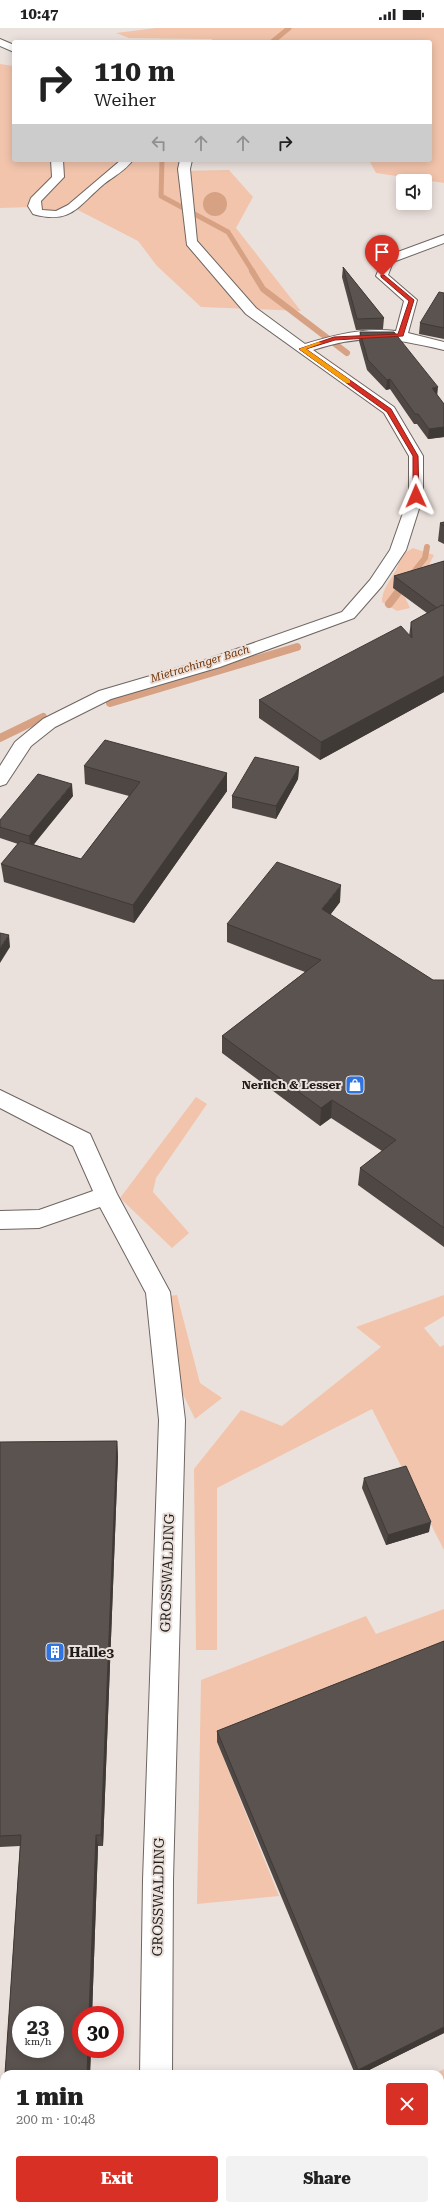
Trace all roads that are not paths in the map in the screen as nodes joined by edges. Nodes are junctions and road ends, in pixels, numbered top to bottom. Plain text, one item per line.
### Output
1 (0, 42) edge
2 (12, 48) edge
3 (56, 162) edge
4 (125, 162) edge
5 (186, 162) edge
6 (444, 239) edge
7 (401, 335) junction
8 (444, 346) edge
9 (302, 349) junction
10 (0, 780) edge
11 (0, 1098) edge
12 (106, 1196) junction
13 (0, 1220) edge
14 (156, 2070) edge

1 - 2 street
3 - 4 street
5 - 9 street
6 - 7 street
7 - 8 street
7 - 9 street
9 - 10 street
11 - 12 street, GROSSWALDING
12 - 13 street
12 - 14 street, GROSSWALDING

